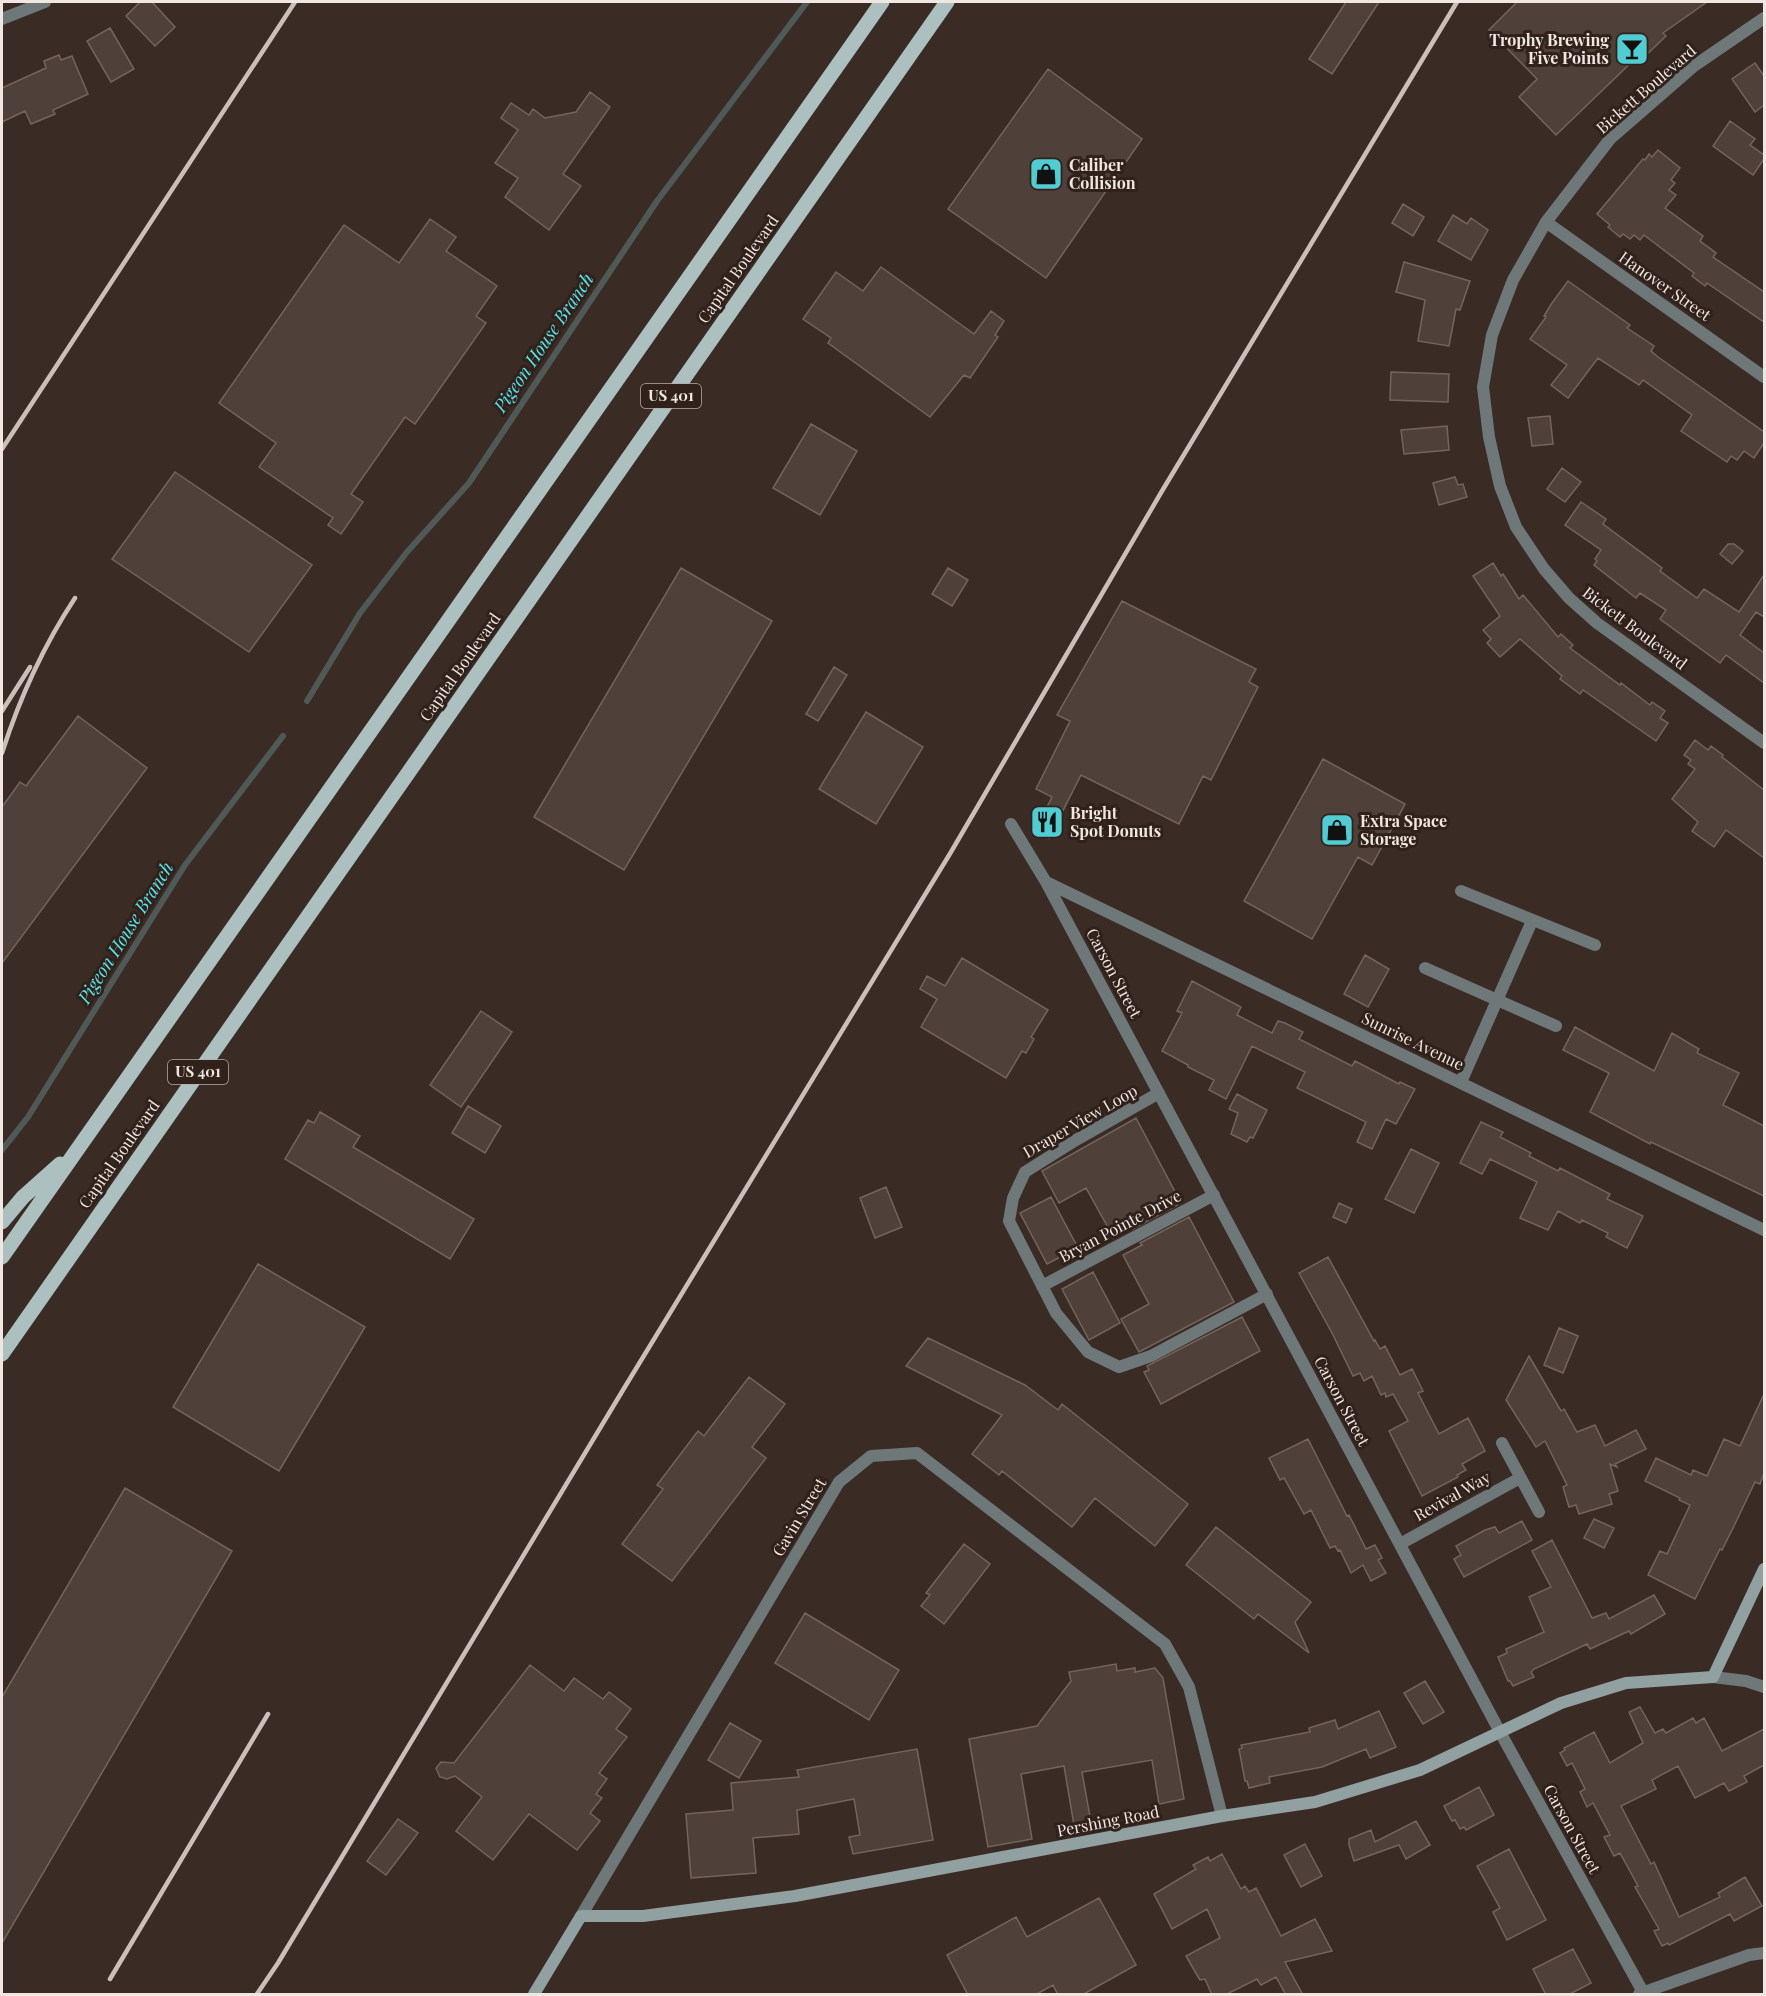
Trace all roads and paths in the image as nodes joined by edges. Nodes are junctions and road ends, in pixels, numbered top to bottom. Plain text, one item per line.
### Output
1 (45, 2) edge
2 (882, 2) edge
3 (948, 2) edge
4 (1764, 18) edge
5 (2, 19) edge
6 (1546, 222) junction
7 (1764, 377) edge
8 (1764, 742) edge
9 (1011, 824) dead end
10 (1046, 882) junction
11 (1461, 891) dead end
12 (1532, 921) junction
13 (1595, 945) dead end
14 (1425, 968) dead end
15 (1497, 1000) junction
16 (1556, 1026) dead end
17 (1461, 1082) junction
18 (1160, 1094) junction
19 (78, 1148) junction
20 (1214, 1195) junction
21 (2, 1222) edge
22 (1764, 1230) edge
23 (2, 1257) edge
24 (1042, 1286) junction
25 (1267, 1294) junction
26 (2, 1354) edge
27 (1502, 1443) dead end
28 (1520, 1478) junction
29 (1539, 1512) dead end
30 (1400, 1544) junction
31 (1764, 1569) edge
32 (1713, 1677) junction
33 (1764, 1687) edge
34 (1500, 1732) junction
35 (1222, 1816) junction
36 (581, 1916) junction
37 (1764, 1953) edge
38 (1642, 1994) edge
39 (534, 1995) edge

1 - 5 street
2 - 19 main road, US 401
3 - 26 main road, Capital Boulevard / US 401
4 - 6 street, Bickett Boulevard
6 - 7 street, Hanover Street
6 - 8 street, Bickett Boulevard
9 - 10 street, Carson Street
10 - 17 street, Sunrise Avenue
10 - 18 street, Carson Street
11 - 12 street
12 - 13 street
12 - 15 street
14 - 15 street
15 - 16 street
15 - 17 street
17 - 22 street, Sunrise Avenue
18 - 20 street, Carson Street
18 - 24 street, Draper View Loop
19 - 21 main road
19 - 23 main road, US 401
20 - 24 street, Bryan Pointe Drive
20 - 25 street, Carson Street
24 - 25 street, Draper View Loop
25 - 30 street, Carson Street
27 - 28 street
28 - 29 street
28 - 30 street, Revival Way
30 - 34 street, Carson Street
31 - 32 street
32 - 33 street
32 - 34 street, Pershing Road
34 - 35 street, Pershing Road
34 - 38 street, Carson Street
35 - 36 street, Pershing Road
35 - 36 street, Gavin Street
36 - 39 street
37 - 38 street

